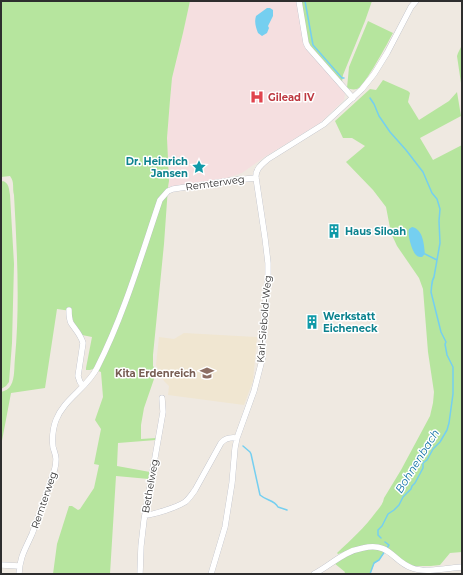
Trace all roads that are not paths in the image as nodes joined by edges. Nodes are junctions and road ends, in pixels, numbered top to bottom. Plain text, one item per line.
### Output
1 (299, 1) edge
2 (416, 1) edge
3 (353, 98) junction
4 (256, 178) junction
5 (69, 310) dead end
6 (83, 386) junction
7 (162, 398) dead end
8 (237, 438) junction
9 (145, 515) junction
10 (1, 565) edge
11 (19, 566) junction
12 (462, 567) edge
13 (430, 572) edge
14 (19, 574) edge
15 (140, 574) edge
16 (211, 574) edge
17 (314, 574) edge

1 - 3 street
2 - 3 street, Remterweg
3 - 4 street, Remterweg
4 - 6 street, Remterweg
4 - 8 street, Karl-Siebold-Weg
5 - 6 street
6 - 11 street, Remterweg
7 - 9 street, Bethelweg
8 - 9 street
8 - 16 street, Karl-Siebold-Weg
9 - 15 street, Bethelweg
10 - 11 street
11 - 14 street, Remterweg
12 - 13 street
13 - 17 street

